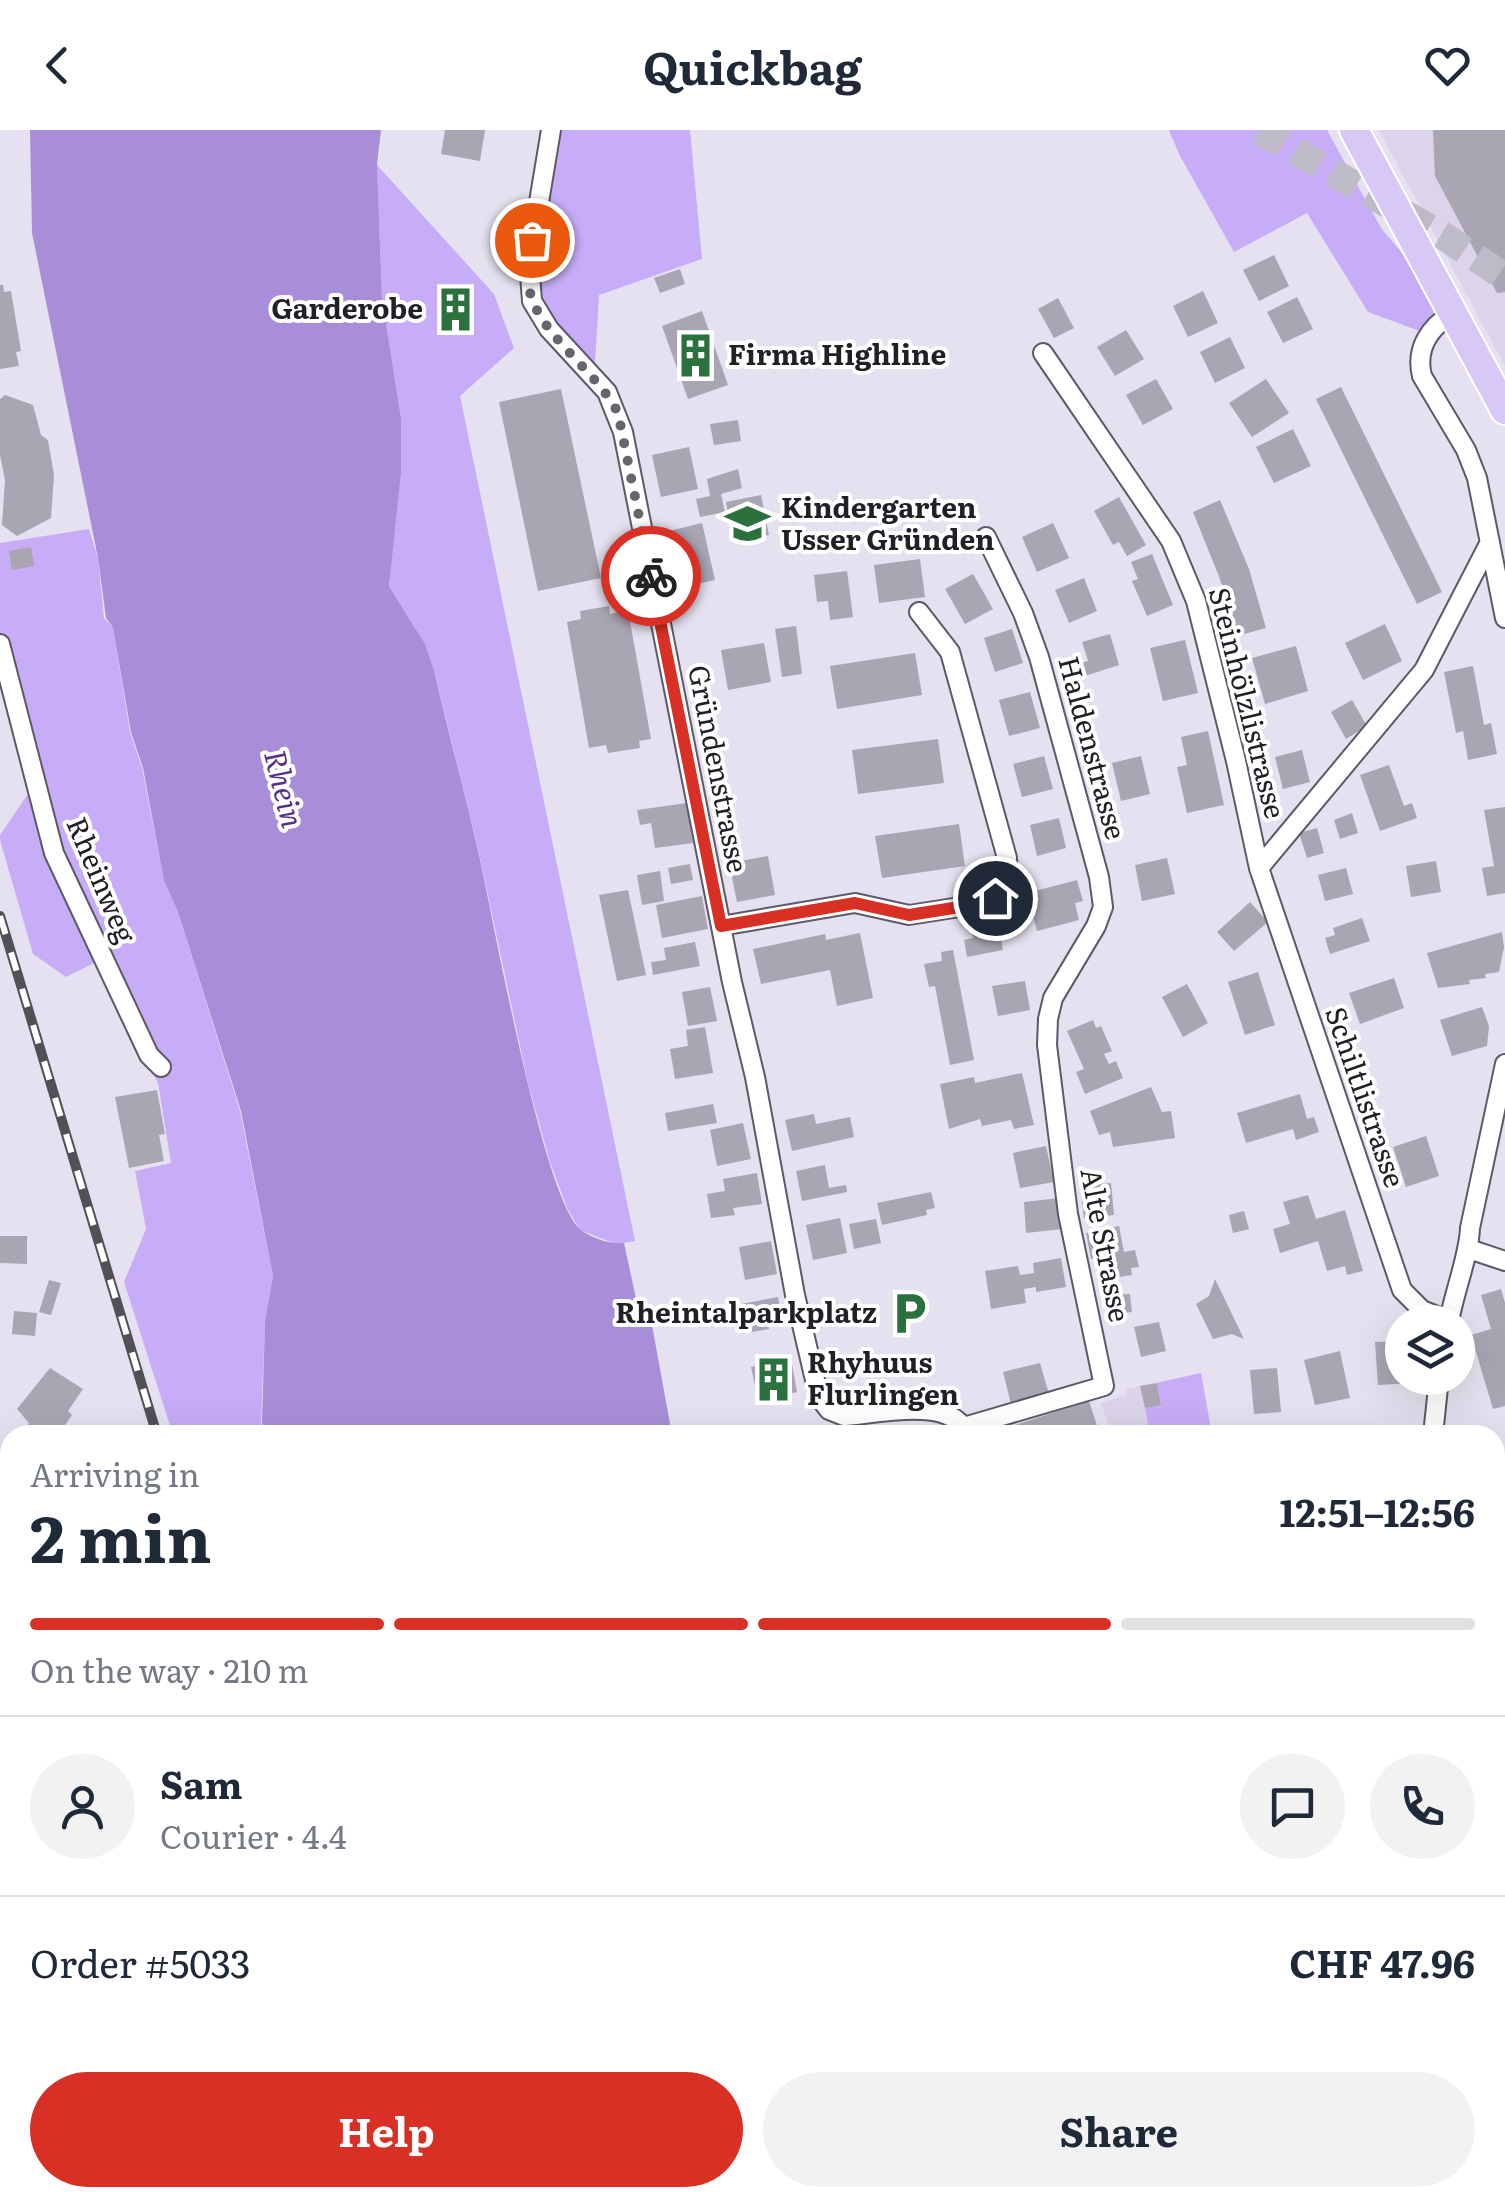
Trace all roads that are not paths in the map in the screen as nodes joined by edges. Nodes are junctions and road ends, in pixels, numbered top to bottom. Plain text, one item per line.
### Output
1 (551, 130) edge
2 (1354, 130) edge
3 (1453, 313) junction
4 (1042, 353) dead end
5 (1505, 410) edge
6 (986, 537) dead end
7 (1490, 542) junction
8 (919, 612) dead end
9 (1505, 618) edge
10 (0, 644) edge
11 (1259, 868) junction
12 (721, 926) junction
13 (1066, 973) joint
14 (1505, 1064) edge
15 (162, 1067) dead end
16 (1469, 1249) junction
17 (1505, 1261) edge
18 (1417, 1305) edge
19 (1453, 1305) edge
20 (1437, 1395) edge
21 (960, 1425) edge
22 (984, 1425) edge
23 (1434, 1425) edge

1 - 12 street, Gründenstrasse
2 - 3 main road
3 - 5 main road
3 - 7 street
4 - 11 street, Steinhölzlistrasse
6 - 13 street, Haldenstrasse
7 - 9 street
7 - 11 street
8 - 12 street
10 - 15 street, Rheinweg
11 - 18 street, Schiltlistrasse
12 - 21 street, Gründenstrasse
13 - 22 street, Alte Strasse
14 - 16 street
16 - 17 street
16 - 19 street
20 - 23 street

